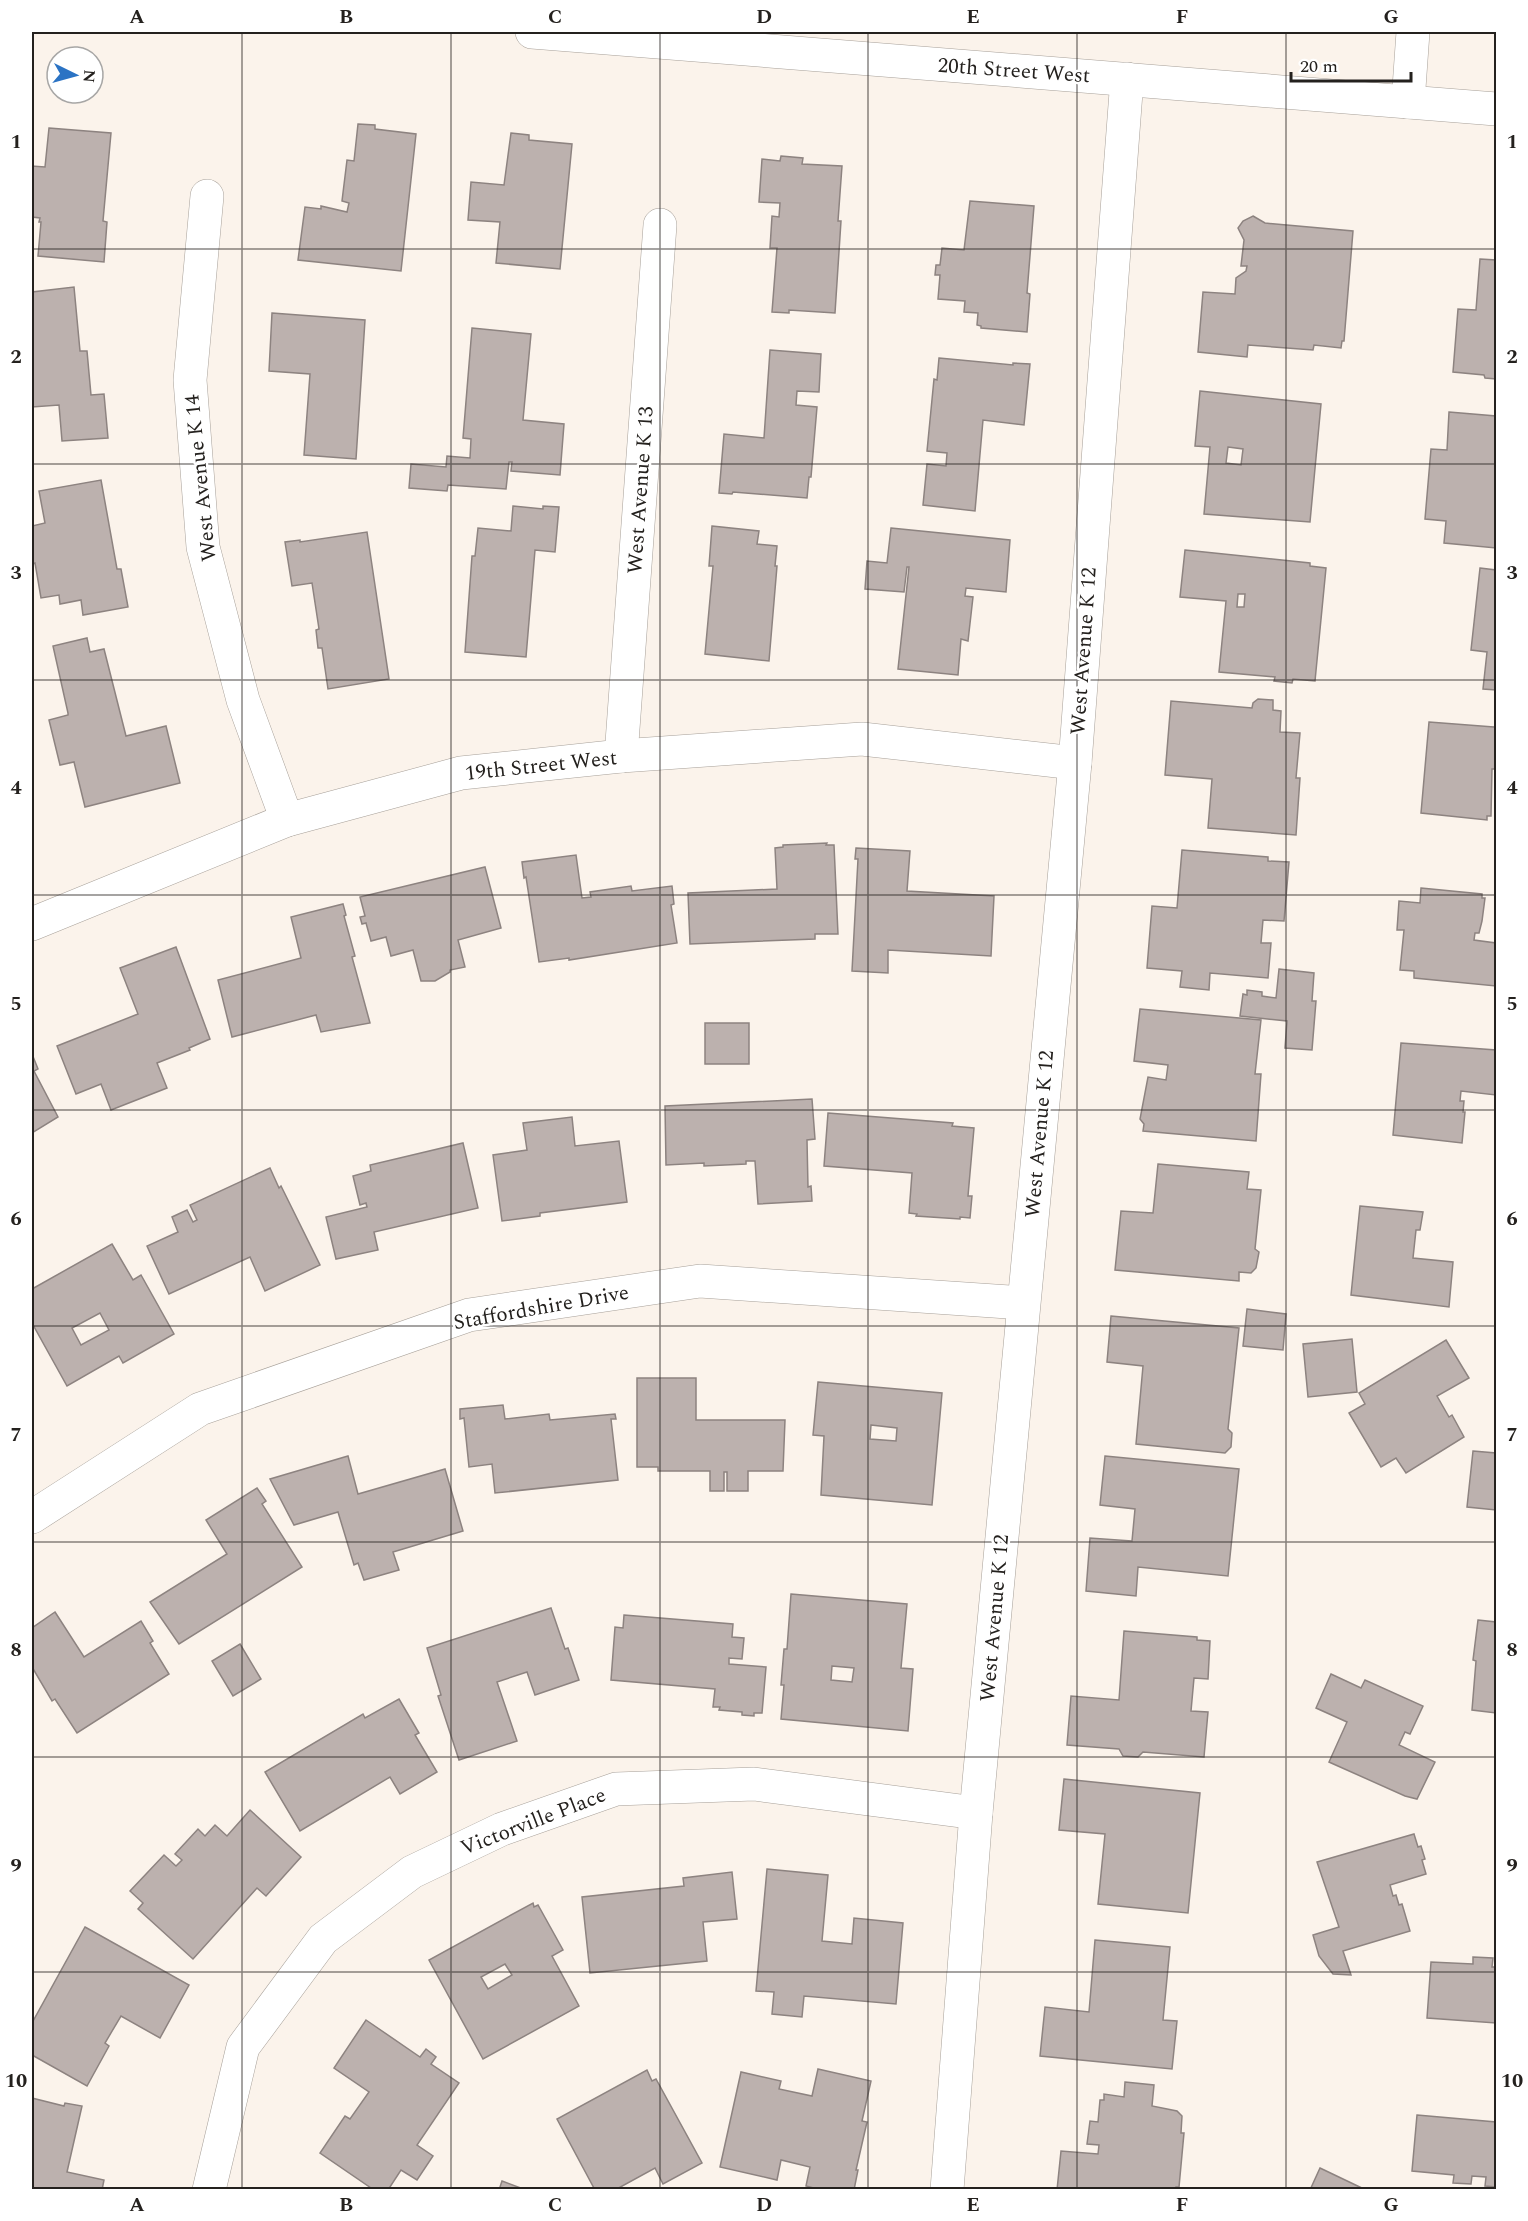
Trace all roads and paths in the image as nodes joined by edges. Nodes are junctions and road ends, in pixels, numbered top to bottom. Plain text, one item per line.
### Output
1 (532, 32) edge
2 (1413, 32) edge
3 (1127, 79) junction
4 (1408, 102) junction
5 (1497, 109) edge
6 (207, 196) dead end
7 (660, 225) dead end
8 (621, 756) junction
9 (1075, 763) junction
10 (287, 820) junction
11 (32, 924) edge
12 (1023, 1303) junction
13 (32, 1517) edge
14 (976, 1813) junction
15 (209, 2190) edge
16 (947, 2190) edge

1 - 3 street, 20th Street West
2 - 4 street
3 - 4 street, 20th Street West
3 - 9 street, West Avenue K 12
4 - 5 street, 20th Street West
6 - 10 street, West Avenue K 14
7 - 8 street, West Avenue K 13
8 - 9 street, 19th Street West
8 - 10 street, 19th Street West
9 - 12 street, West Avenue K 12
10 - 11 street, 19th Street West
12 - 13 street, Staffordshire Drive
12 - 14 street, West Avenue K 12
14 - 15 street, Victorville Place
14 - 16 street, West Avenue K 12

